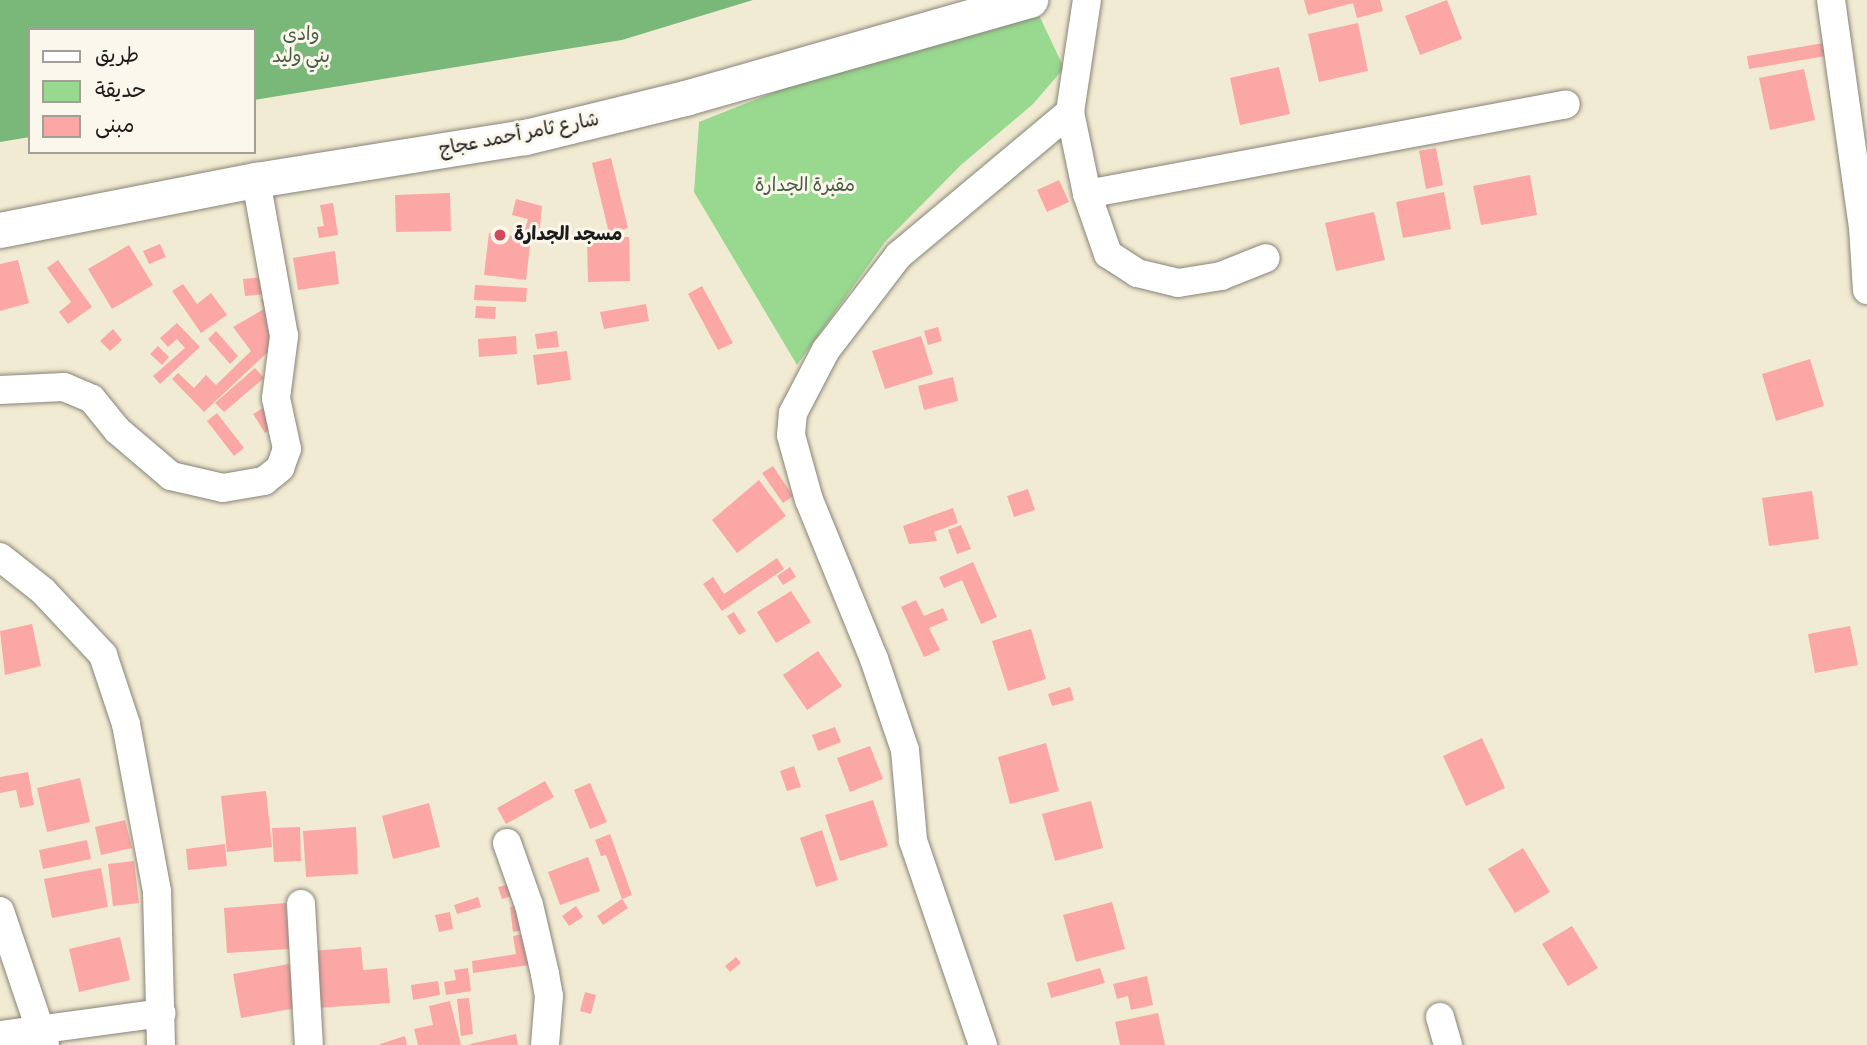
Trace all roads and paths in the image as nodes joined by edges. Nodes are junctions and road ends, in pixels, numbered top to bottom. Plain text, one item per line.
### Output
1 (1030, 0) edge
2 (1087, 0) edge
3 (1831, 0) edge
4 (1566, 104) dead end
5 (1070, 111) junction
6 (256, 180) junction
7 (1087, 194) junction
8 (0, 230) edge
9 (1266, 258) dead end
10 (1867, 290) edge
11 (0, 390) edge
12 (0, 557) edge
13 (507, 844) dead end
14 (301, 904) dead end
15 (0, 911) edge
16 (162, 1013) junction
17 (1440, 1017) dead end
18 (0, 1035) edge
19 (42, 1037) edge
20 (161, 1045) edge
21 (309, 1045) edge
22 (545, 1045) edge
23 (984, 1045) edge
24 (1448, 1045) edge

1 - 6 main road, شارع ثامر أحمد عجاج
2 - 5 street
3 - 10 street
4 - 7 street
5 - 7 street
5 - 23 street
6 - 8 main road, شارع ثامر أحمد عجاج
6 - 11 street
7 - 9 street
12 - 16 street
13 - 22 street
14 - 21 street
15 - 19 street
16 - 19 street
16 - 20 street
17 - 24 street
18 - 19 street

